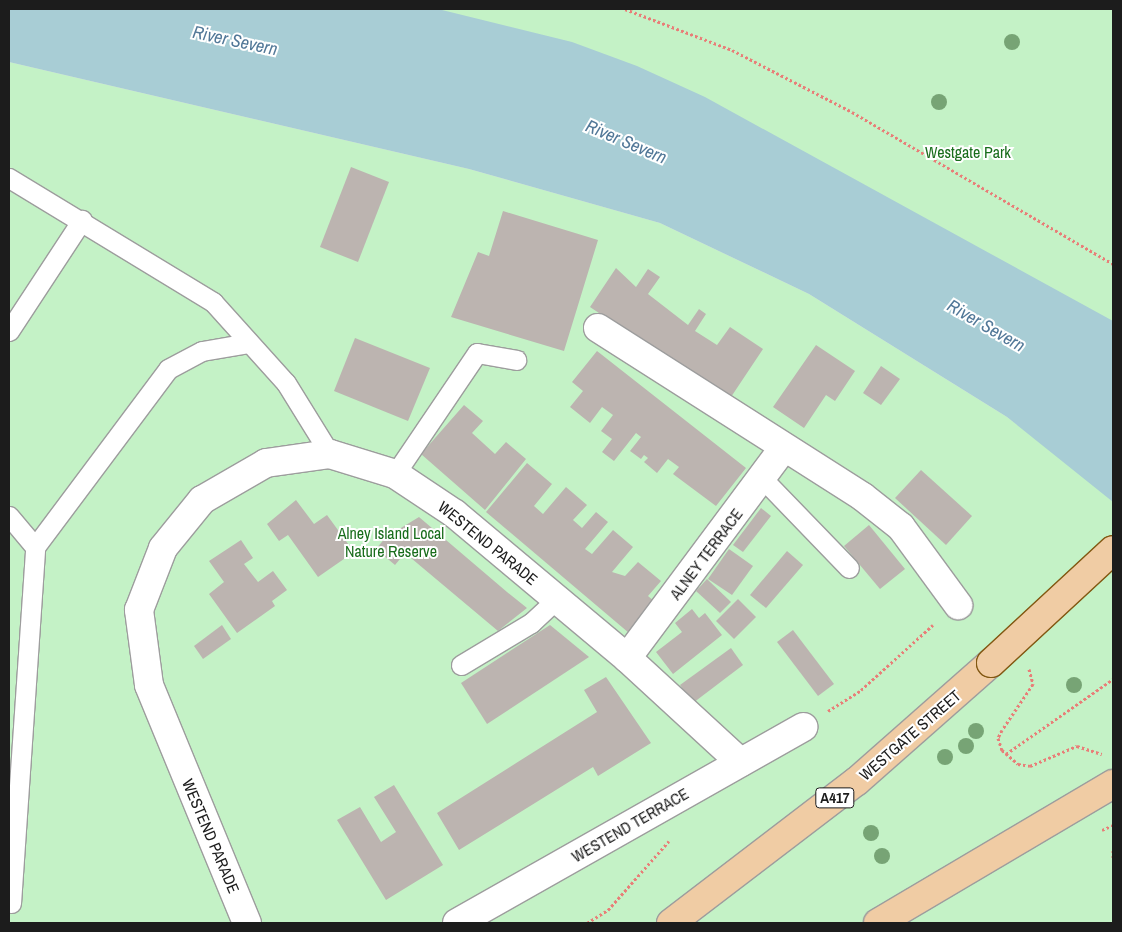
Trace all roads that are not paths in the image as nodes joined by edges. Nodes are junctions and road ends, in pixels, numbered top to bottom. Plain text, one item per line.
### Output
1 (9, 178) edge
2 (82, 220) junction
3 (598, 328) dead end
4 (9, 331) edge
5 (249, 342) junction
6 (516, 360) dead end
7 (784, 449) junction
8 (330, 454) junction
9 (395, 474) junction
10 (762, 478) junction
11 (9, 516) edge
12 (35, 547) junction
13 (1113, 550) edge
14 (850, 568) dead end
15 (557, 599) junction
16 (958, 605) road end
17 (627, 658) junction
18 (461, 665) dead end
19 (802, 727) road end
20 (740, 762) junction
21 (1110, 773) edge
22 (11, 903) dead end
23 (247, 923) edge
24 (457, 923) edge
25 (670, 923) edge
26 (878, 923) edge

1 - 2 lane
2 - 4 lane
2 - 5 lane
3 - 7 street
5 - 8 lane
5 - 12 lane
6 - 9 lane
7 - 10 street, ALNEY TERRACE
7 - 16 street
8 - 9 street, WESTEND PARADE
8 - 23 street, WESTEND PARADE
9 - 15 street, WESTEND PARADE
10 - 14 lane
10 - 17 street, ALNEY TERRACE
11 - 12 lane
12 - 22 lane
13 - 25 main road, WESTGATE STREET / A417, bridge
15 - 17 street, WESTEND PARADE
15 - 18 lane
17 - 20 street, WESTEND PARADE
19 - 20 street, WESTEND TERRACE
20 - 24 street, WESTEND TERRACE
21 - 26 main road

